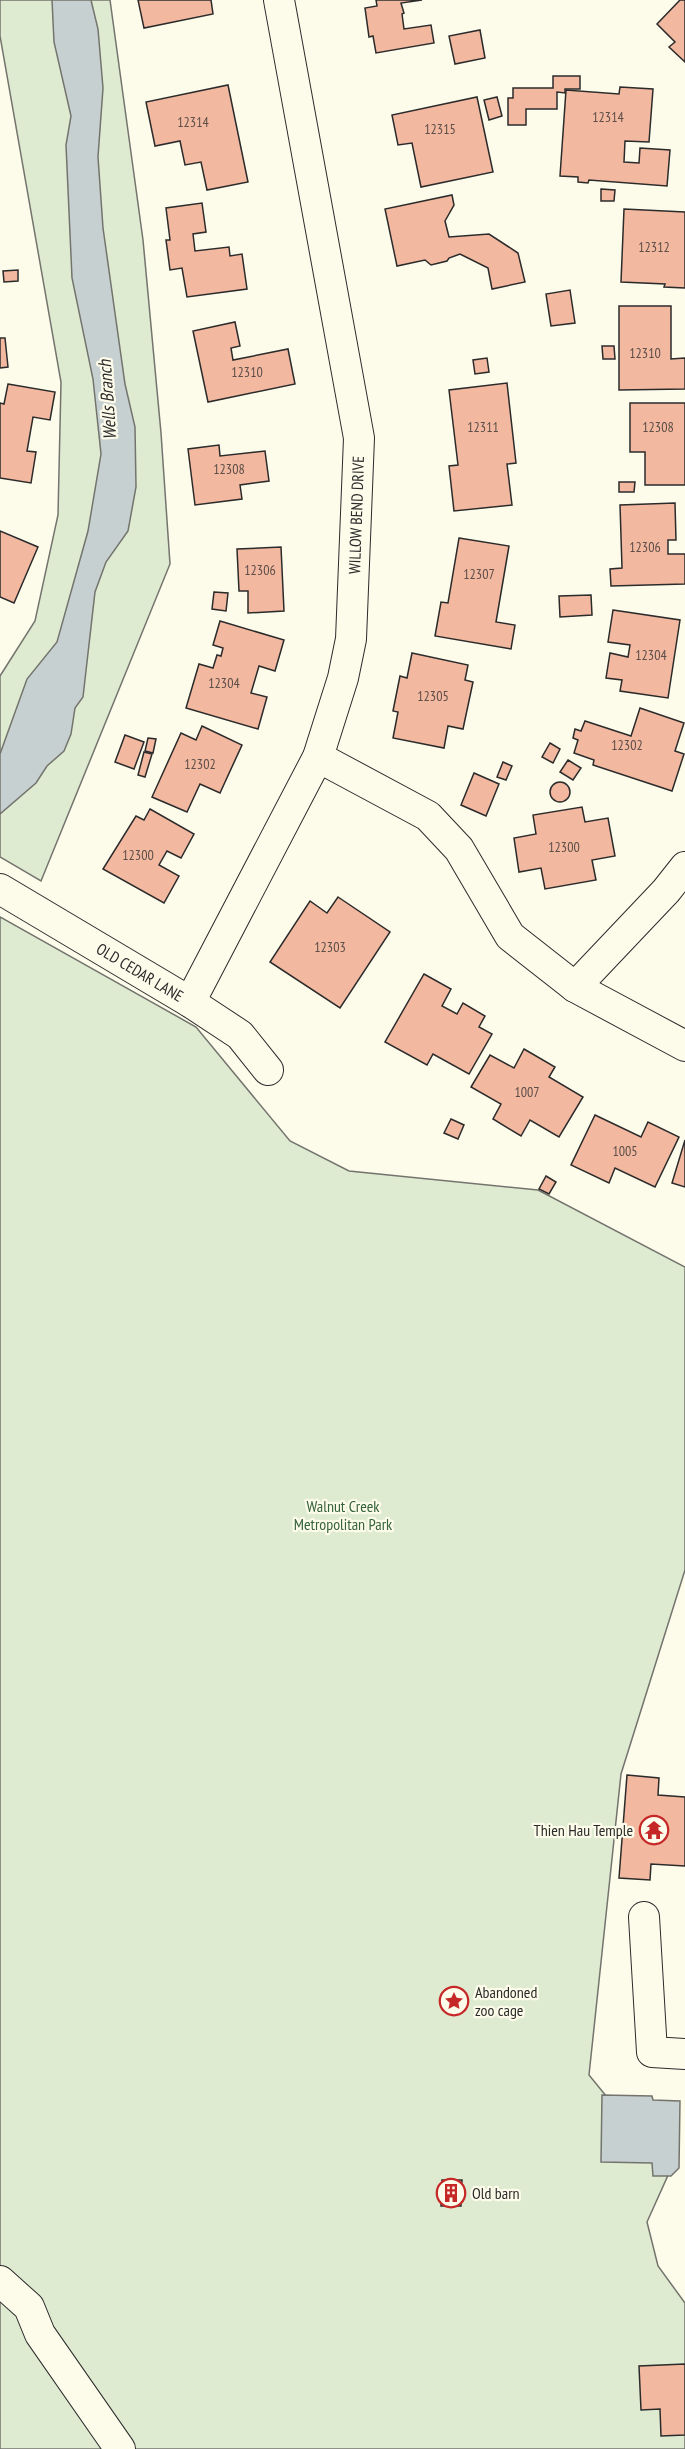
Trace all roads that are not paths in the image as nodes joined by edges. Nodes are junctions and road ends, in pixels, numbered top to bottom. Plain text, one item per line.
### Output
1 (279, 0) edge
2 (318, 757) junction
3 (685, 867) edge
4 (0, 889) edge
5 (574, 987) junction
6 (190, 1002) junction
7 (685, 1046) edge
8 (268, 1070) dead end
9 (644, 1917) dead end
10 (685, 2054) edge
11 (0, 2281) edge
12 (120, 2449) edge

1 - 2 street, WILLOW BEND DRIVE
2 - 5 street
2 - 6 street, WILLOW BEND DRIVE
3 - 5 street
4 - 6 street, OLD CEDAR LANE
5 - 7 street
6 - 8 street, OLD CEDAR LANE
9 - 10 street
11 - 12 street

